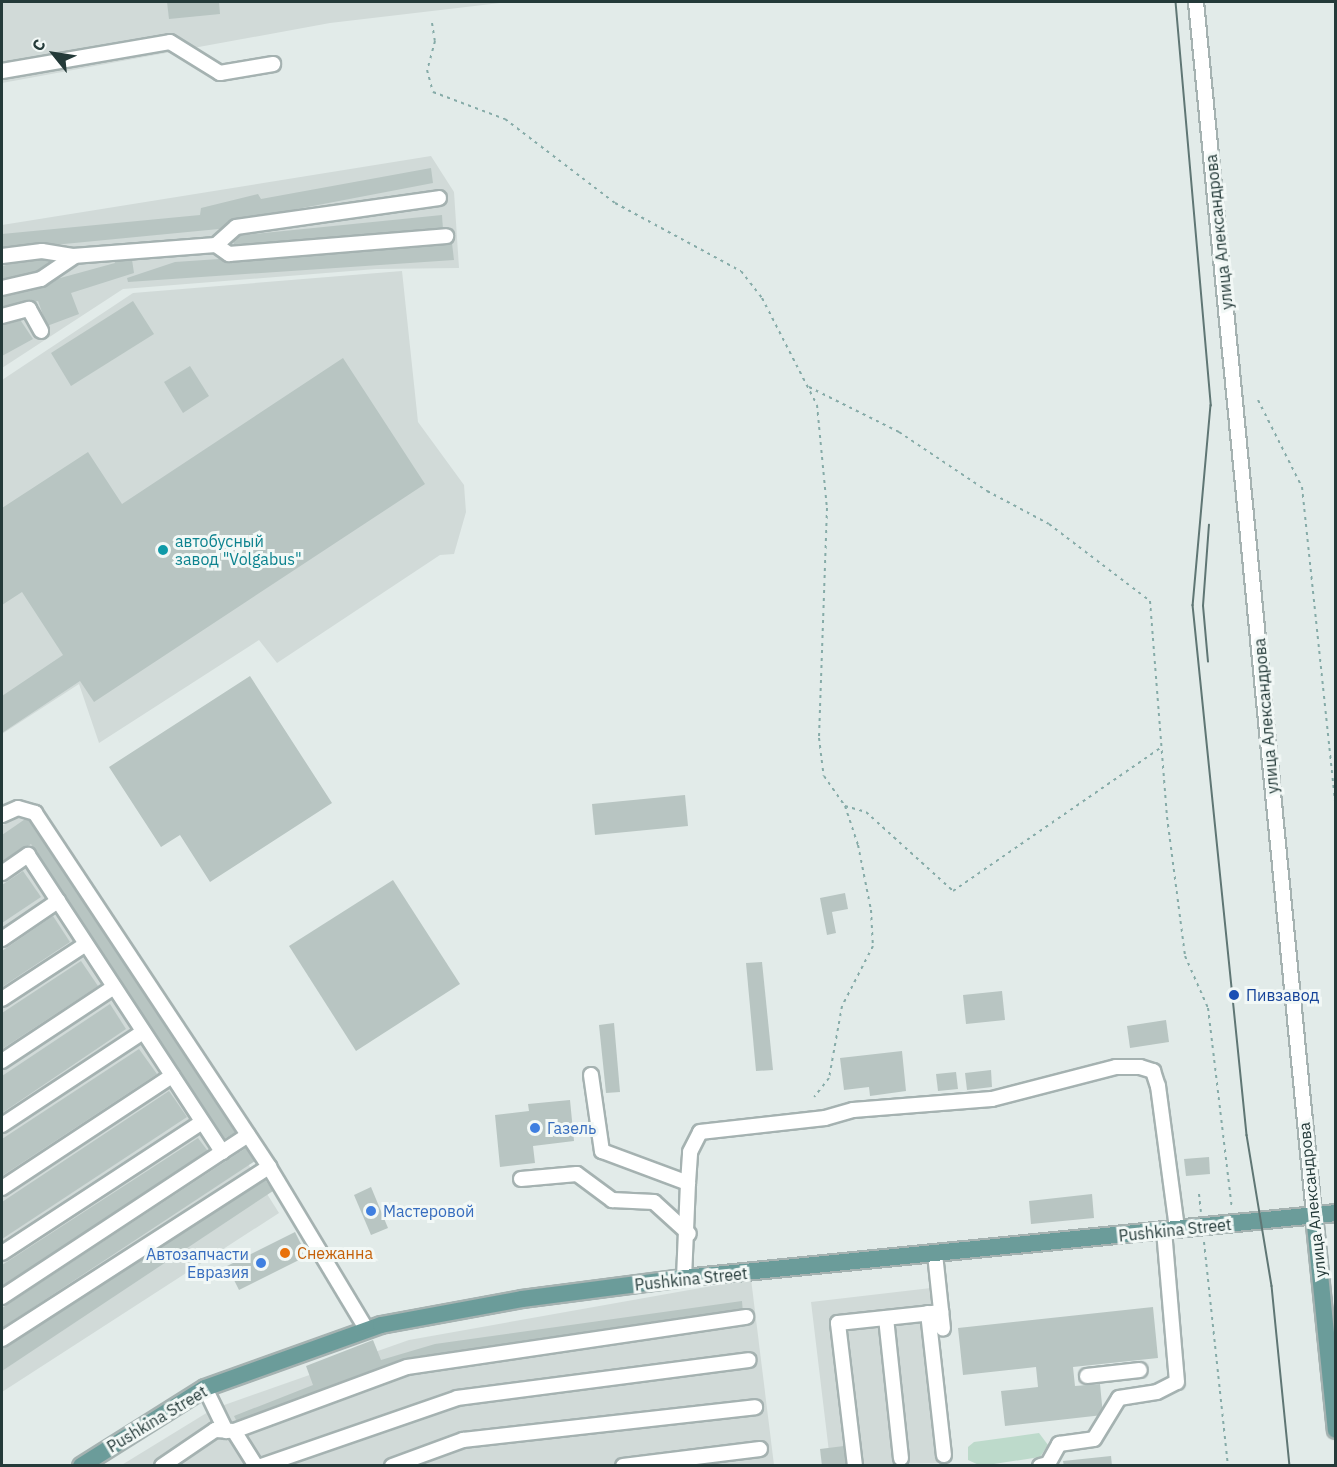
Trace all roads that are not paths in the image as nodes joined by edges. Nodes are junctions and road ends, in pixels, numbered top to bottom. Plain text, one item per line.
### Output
1 (1196, 2) edge
2 (273, 64) dead end
3 (2, 71) edge
4 (438, 198) dead end
5 (446, 236) dead end
6 (216, 245) junction
7 (2, 256) edge
8 (75, 256) junction
9 (2, 288) edge
10 (2, 316) edge
11 (41, 331) dead end
12 (2, 815) edge
13 (2, 873) edge
14 (58, 902) junction
15 (2, 939) edge
16 (86, 944) junction
17 (114, 987) junction
18 (2, 999) edge
19 (144, 1032) junction
20 (2, 1061) edge
21 (591, 1075) dead end
22 (172, 1076) junction
23 (202, 1122) junction
24 (2, 1125) edge
25 (248, 1135) junction
26 (222, 1152) junction
27 (269, 1167) junction
28 (521, 1179) dead end
29 (688, 1183) junction
30 (2, 1188) edge
31 (1335, 1213) edge
32 (1314, 1215) junction
33 (1170, 1230) junction
34 (689, 1234) junction
35 (2, 1253) edge
36 (935, 1254) junction
37 (684, 1278) junction
38 (2, 1297) edge
39 (935, 1312) junction
40 (746, 1317) dead end
41 (886, 1318) junction
42 (943, 1329) dead end
43 (368, 1330) junction
44 (2, 1339) edge
45 (749, 1360) dead end
46 (1140, 1370) dead end
47 (1116, 1373) junction
48 (1087, 1376) dead end
49 (205, 1388) junction
50 (1119, 1398) junction
51 (755, 1407) dead end
52 (1335, 1430) edge
53 (230, 1431) junction
54 (760, 1449) dead end
55 (944, 1455) dead end
56 (901, 1458) dead end
57 (253, 1464) edge
58 (81, 1466) edge
59 (162, 1466) edge
60 (392, 1466) edge
61 (623, 1466) edge
62 (855, 1466) edge
63 (1040, 1466) edge

1 - 32 street, улица Александрова
2 - 3 street
4 - 6 street
5 - 6 street
6 - 8 street
7 - 8 street
8 - 9 street
10 - 11 street
12 - 25 street
13 - 14 street
14 - 15 street
14 - 16 street
16 - 17 street
16 - 18 street
17 - 19 street
17 - 20 street
19 - 22 street
19 - 24 street
21 - 29 street
22 - 23 street
22 - 30 street
23 - 26 street
23 - 35 street
25 - 26 street
25 - 27 street
26 - 38 street
27 - 43 street
27 - 44 street
28 - 34 street
29 - 33 street
29 - 34 street
31 - 32 main road, Pushkina Street
32 - 33 main road, Pushkina Street
32 - 52 main road, улица Александрова
33 - 36 main road, Pushkina Street
33 - 50 street
34 - 37 street
36 - 37 main road, Pushkina Street
36 - 39 street
37 - 43 main road, Pushkina Street
39 - 41 street
39 - 42 street
39 - 55 street
40 - 53 street
41 - 56 street
41 - 62 street
43 - 49 main road, Pushkina Street
45 - 57 street
46 - 47 street
47 - 48 street
47 - 50 street
49 - 53 street
49 - 58 main road, Pushkina Street
50 - 63 street
51 - 60 street
53 - 57 street
53 - 59 street
54 - 61 street

